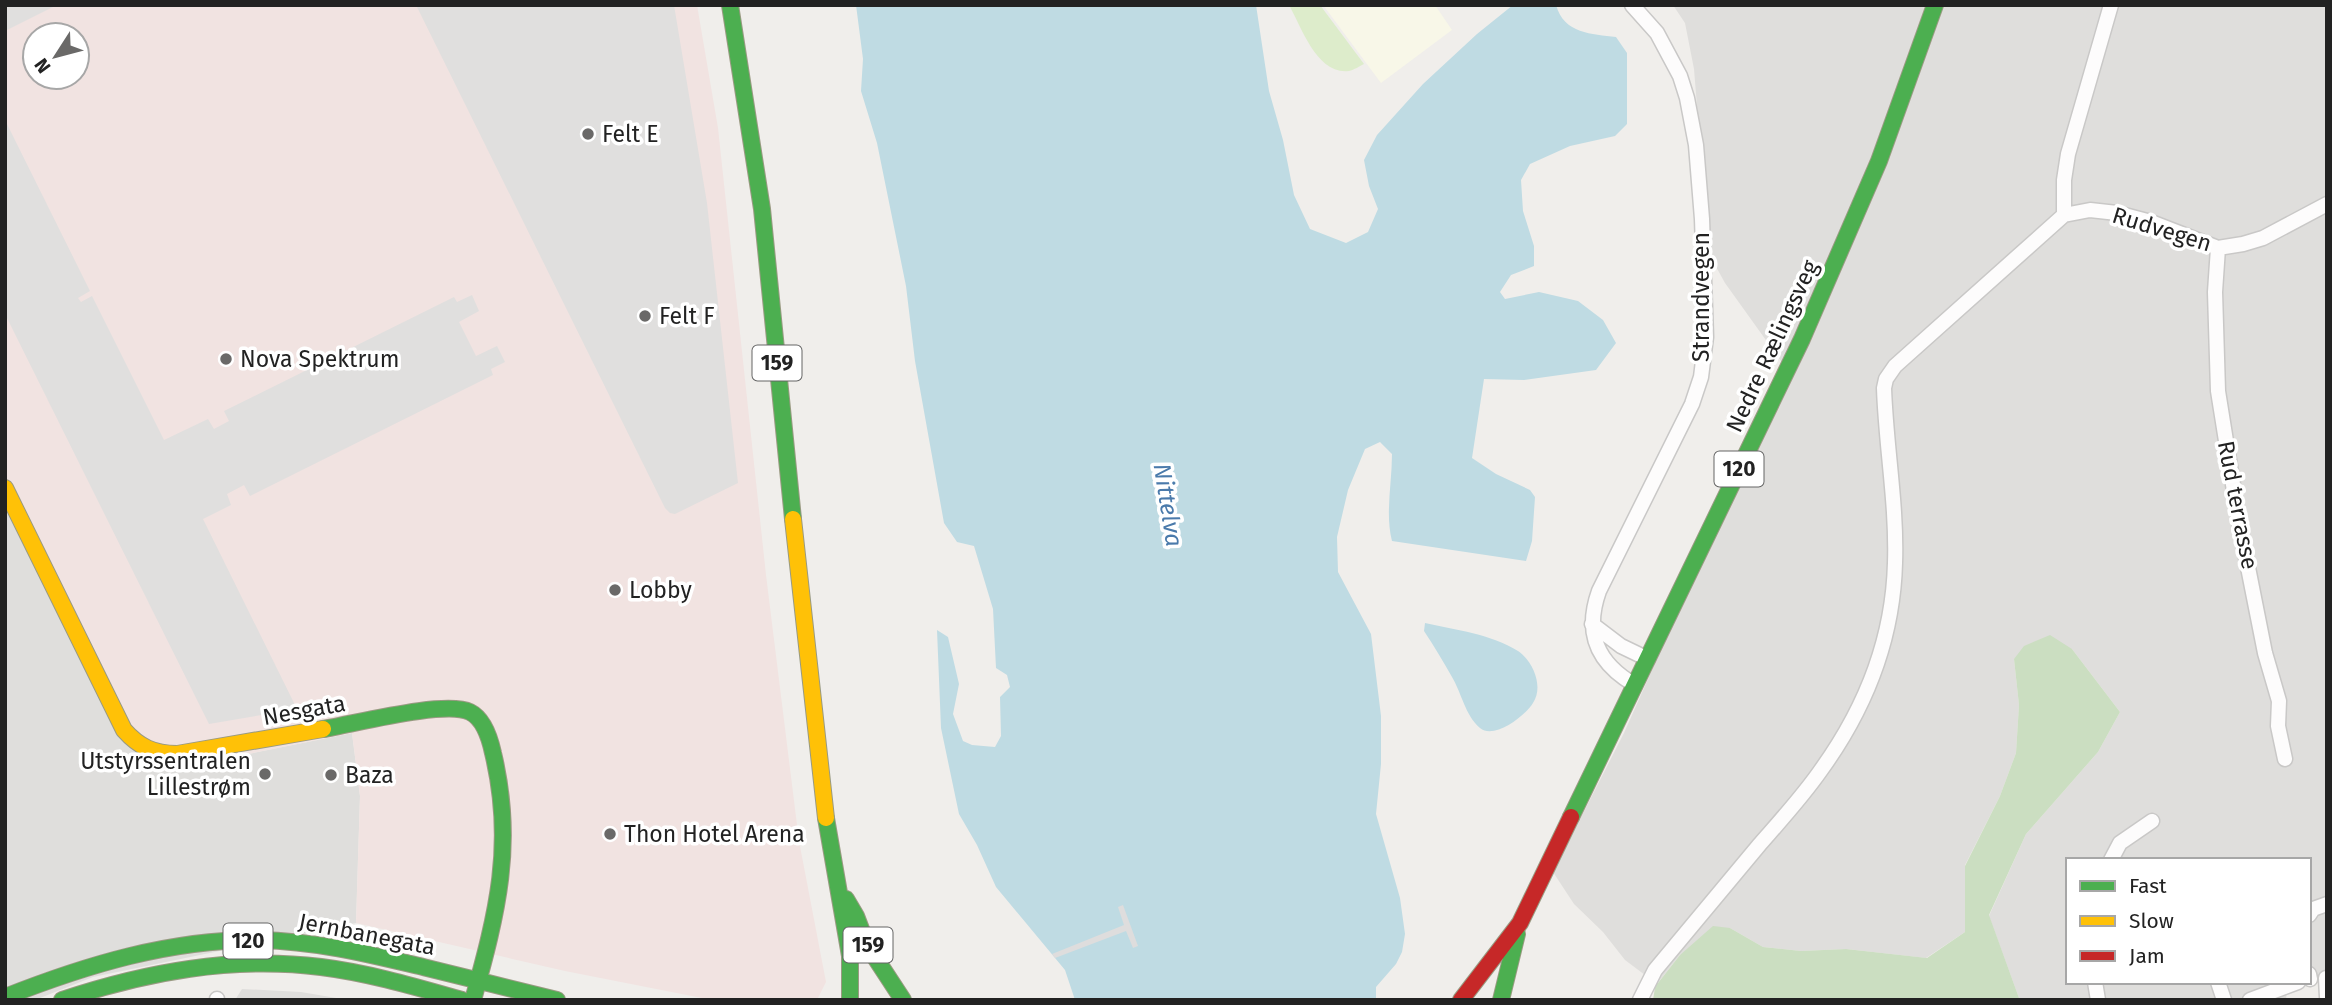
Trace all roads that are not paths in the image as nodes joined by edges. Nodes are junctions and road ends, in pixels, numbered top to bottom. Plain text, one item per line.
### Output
1 (730, 5) edge
2 (1632, 5) edge
3 (1935, 5) edge
4 (2112, 5) edge
5 (2327, 204) edge
6 (2064, 215) junction
7 (2218, 248) junction
8 (5, 488) edge
9 (1592, 624) junction
10 (1648, 659) junction
11 (1635, 685) junction
12 (2285, 759) dead end
13 (2152, 821) dead end
14 (2113, 858) edge
15 (839, 887) junction
16 (2327, 904) edge
17 (2311, 912) edge
18 (1520, 923) junction
19 (1511, 959) junction
20 (2326, 978) edge
21 (478, 979) junction
22 (2293, 984) edge
23 (5, 997) edge
24 (2327, 997) edge
25 (62, 1000) edge
26 (463, 1000) edge
27 (473, 1000) edge
28 (557, 1000) edge
29 (850, 1000) edge
30 (903, 1000) edge
31 (1461, 1000) edge
32 (1501, 1000) edge
33 (1517, 1000) edge
34 (1640, 1000) edge
35 (2249, 1000) edge

1 - 15 main road, 159
2 - 9 street, Strandvegen
3 - 10 main road, Nedre Rælingsveg / 120
4 - 6 street
5 - 7 street, Rudvegen
6 - 7 street, Rudvegen
6 - 34 street
7 - 12 street, Rud terrasse
8 - 21 main road, Nesgata
9 - 10 street
9 - 11 street, Strandvegen
10 - 11 main road, Nedre Rælingsveg / 120
11 - 18 main road, Nedre Rælingsveg / 120
13 - 14 street
15 - 29 main road, 159
15 - 30 main road, 159
16 - 17 street
18 - 19 main road, Nedre Rælingsveg / 120
18 - 31 main road, Nedre Rælingsveg / 120
19 - 32 main road, Nedre Rælingsveg / 120
19 - 33 main road
20 - 24 street
21 - 23 main road, Jernbanegata / 120
21 - 27 main road, Nesgata
21 - 28 main road, Jernbanegata / 120
22 - 35 street
25 - 26 main road, Jernbanegata / 120

